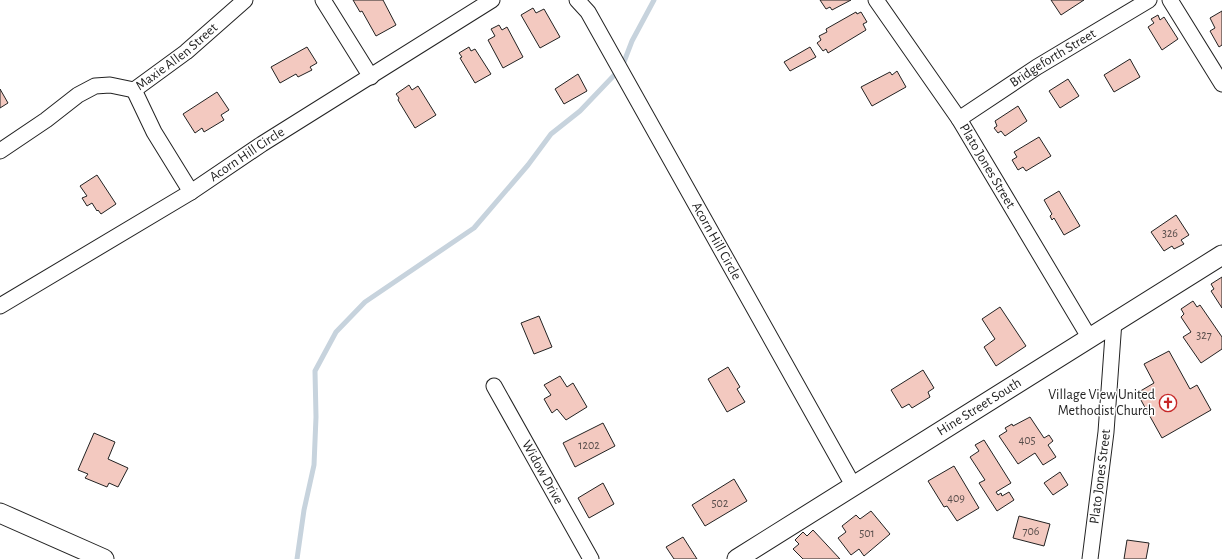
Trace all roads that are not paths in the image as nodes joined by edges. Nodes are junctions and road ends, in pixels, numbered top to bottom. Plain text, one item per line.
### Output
1 (245, 0) edge
2 (322, 0) edge
3 (492, 0) edge
4 (577, 0) edge
5 (876, 0) edge
6 (1150, 0) edge
7 (1170, 0) edge
8 (371, 76) junction
9 (1222, 84) edge
10 (134, 90) junction
11 (959, 119) junction
12 (0, 150) edge
13 (191, 192) junction
14 (1222, 255) edge
15 (1, 304) edge
16 (1114, 321) junction
17 (1090, 337) junction
18 (494, 386) dead end
19 (853, 485) junction
20 (2, 518) edge
21 (104, 559) edge
22 (591, 559) edge
23 (736, 559) edge
24 (1090, 559) edge

1 - 10 street, Maxie Allen Street
2 - 8 street
3 - 8 street, Acorn Hill Circle
4 - 19 street, Acorn Hill Circle
5 - 11 street, Plato Jones Street
6 - 11 street, Bridgeforth Street
7 - 9 street
8 - 13 street, Acorn Hill Circle
10 - 12 street, Maxie Allen Street
10 - 13 street
11 - 17 street, Plato Jones Street
13 - 15 street, Acorn Hill Circle
14 - 16 street, Hine Street South
16 - 17 street, Hine Street South
16 - 24 street, Plato Jones Street
17 - 19 street, Hine Street South
18 - 22 street, Widow Drive
19 - 23 street, Hine Street South
20 - 21 street

